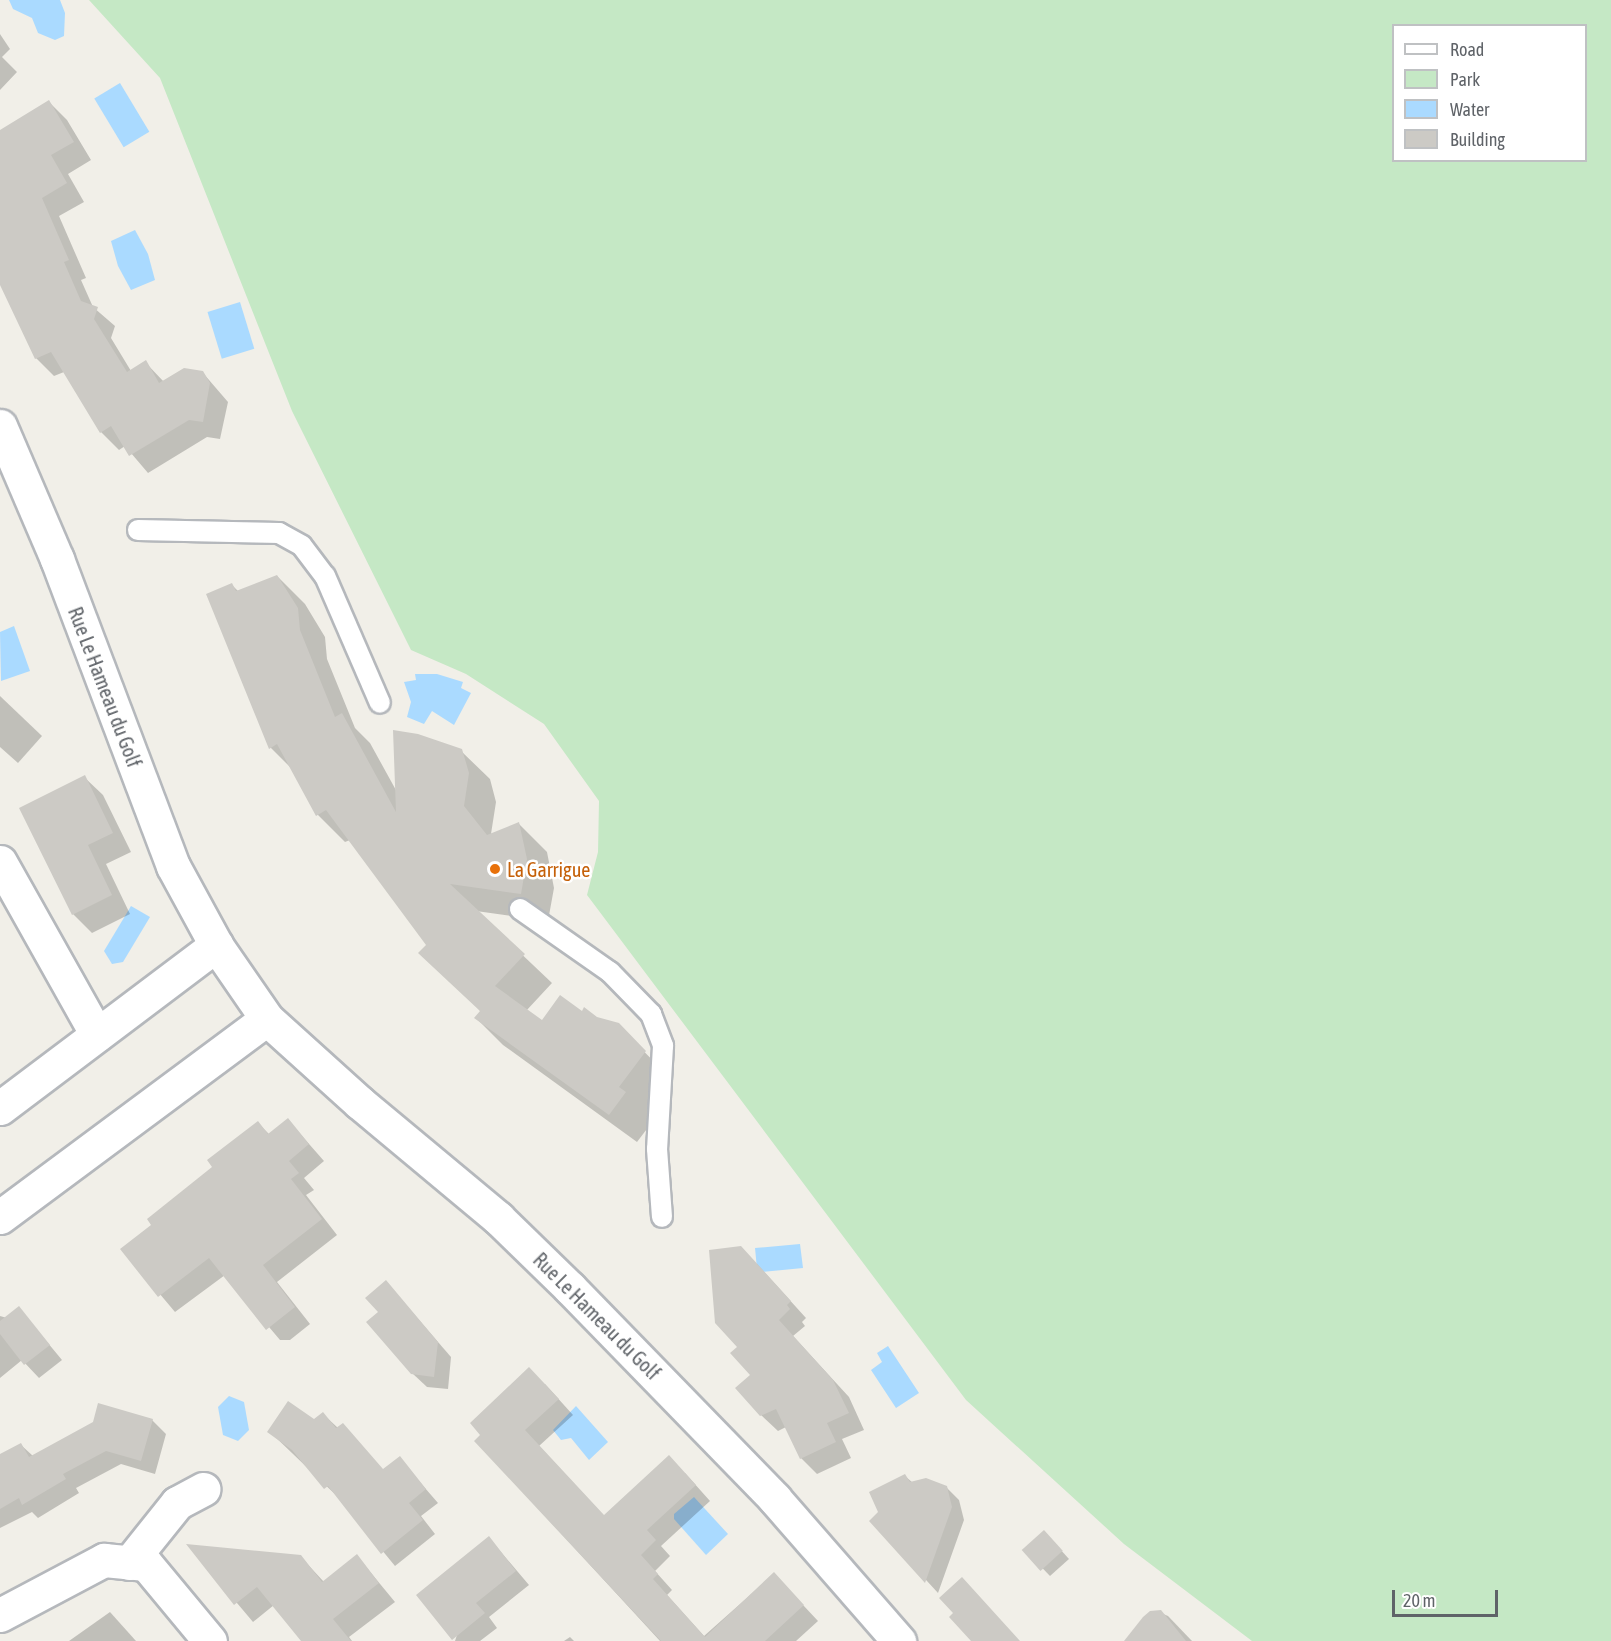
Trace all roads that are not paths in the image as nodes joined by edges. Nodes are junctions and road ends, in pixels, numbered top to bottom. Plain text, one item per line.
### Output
1 (0, 426) edge
2 (138, 530) dead end
3 (380, 704) dead end
4 (0, 862) edge
5 (520, 909) dead end
6 (216, 945) junction
7 (267, 1019) junction
8 (97, 1035) junction
9 (0, 1108) edge
10 (662, 1216) dead end
11 (0, 1217) edge
12 (203, 1489) dead end
13 (129, 1563) junction
14 (0, 1615) edge
15 (210, 1641) edge
16 (899, 1641) edge

1 - 6 street, Rue Le Hameau du Golf
2 - 3 lane
4 - 8 street
5 - 10 lane
6 - 7 street, Rue Le Hameau du Golf
6 - 8 street
7 - 11 street
7 - 16 street, Rue Le Hameau du Golf
8 - 9 street
12 - 13 street
13 - 14 street
13 - 15 street

